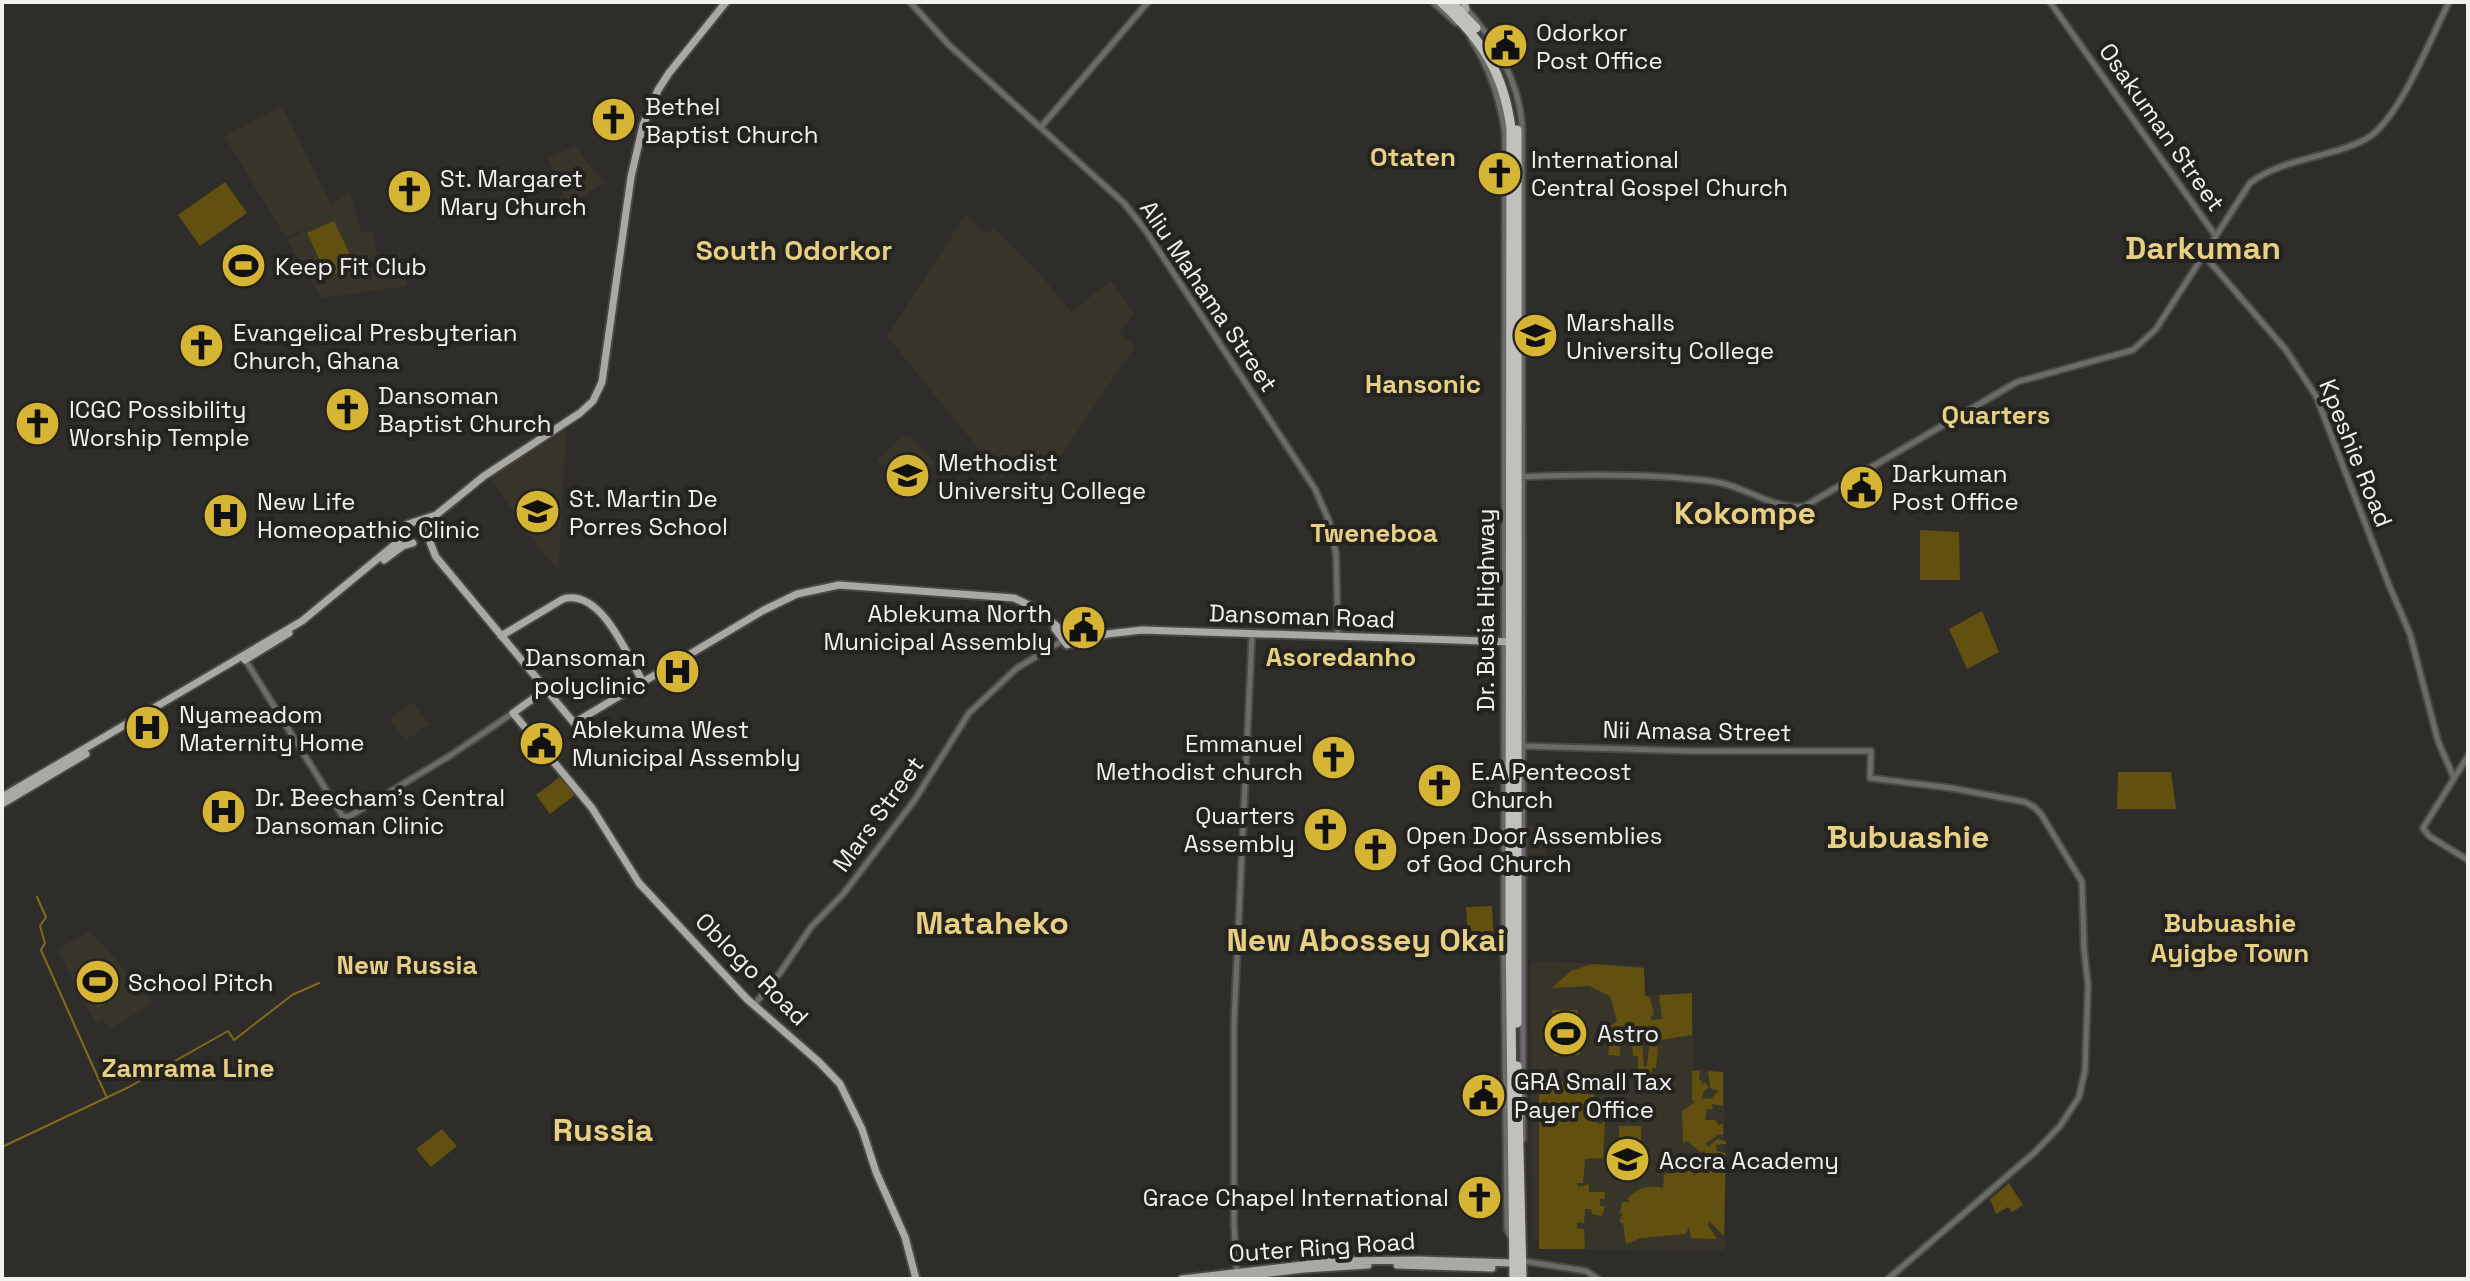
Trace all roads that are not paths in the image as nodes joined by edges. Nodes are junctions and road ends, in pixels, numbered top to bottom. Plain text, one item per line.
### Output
1 (726, 2) edge
2 (910, 2) edge
3 (1148, 2) edge
4 (1433, 2) edge
5 (1441, 2) edge
6 (2050, 2) edge
7 (2449, 2) edge
8 (1457, 4) edge
9 (1516, 105) junction
10 (1041, 127) junction
11 (1508, 178) junction
12 (2215, 235) junction
13 (2204, 255) junction
14 (1514, 290) junction
15 (1514, 363) junction
16 (1517, 479) junction
17 (1510, 494) junction
18 (436, 515) junction
19 (419, 522) junction
20 (1505, 532) junction
21 (404, 533) junction
22 (426, 533) junction
23 (414, 543) junction
24 (436, 557) junction
25 (1520, 626) junction
26 (1252, 635) junction
27 (501, 636) junction
28 (1338, 637) junction
29 (1066, 640) junction
30 (1510, 642) junction
31 (244, 658) junction
32 (643, 682) junction
33 (545, 690) junction
34 (513, 713) junction
35 (1523, 746) junction
36 (2468, 756) edge
37 (1508, 769) junction
38 (2454, 778) junction
39 (2, 797) edge
40 (2, 804) edge
41 (2468, 860) edge
42 (754, 1005) junction
43 (1522, 1010) junction
44 (1517, 1032) junction
45 (1514, 1114) junction
46 (1514, 1140) junction
47 (1509, 1188) junction
48 (1511, 1222) junction
49 (1515, 1242) junction
50 (1516, 1269) edge
51 (1237, 1274) junction
52 (916, 1279) edge
53 (1182, 1279) edge
54 (1217, 1279) edge
55 (1598, 1279) edge
56 (1888, 1279) edge

1 - 18 main road
2 - 10 street, Aliu Mahama Street
3 - 10 street
4 - 11 street, Dr. Busia Highway
5 - 8 highway, Dr. Busia Highway
6 - 12 street, Osakuman Street
7 - 12 street
8 - 9 highway, Dr. Busia Highway
8 - 9 street, Dr. Busia Highway
8 - 11 highway, Dr. Busia Highway
9 - 14 highway, Dr. Busia Highway
9 - 16 street, Dr. Busia Highway
10 - 28 street, Aliu Mahama Street
11 - 14 highway, Dr. Busia Highway
11 - 20 street, Dr. Busia Highway
12 - 13 street
13 - 16 street
13 - 38 street, Kpeshie Road
14 - 15 highway, Dr. Busia Highway
15 - 16 highway, Dr. Busia Highway
15 - 16 highway, Dr. Busia Highway
16 - 17 highway, Dr. Busia Highway
16 - 25 highway, Dr. Busia Highway
17 - 20 highway
17 - 30 highway, Dr. Busia Highway
18 - 19 main road
18 - 22 main road
19 - 21 main road
19 - 22 main road
20 - 30 street, Dr. Busia Highway
21 - 23 main road
21 - 31 main road
22 - 23 main road
22 - 24 main road
23 - 24 main road
23 - 31 main road
24 - 27 main road
25 - 30 highway, Dr. Busia Highway
25 - 35 street, Dr. Busia Highway
26 - 28 main road, Dansoman Road
26 - 29 main road, Dansoman Road
26 - 51 street
27 - 32 main road
27 - 33 main road
28 - 30 main road, Dansoman Road
29 - 32 main road
29 - 42 street, Mars Street
30 - 37 highway, Dr. Busia Highway
30 - 44 highway, Dr. Busia Highway
31 - 34 street
31 - 39 main road
31 - 40 main road
32 - 33 main road
33 - 34 main road
34 - 42 main road, Oblogo Road
35 - 43 street, Dr. Busia Highway
35 - 56 street, Nii Amasa Street
36 - 38 street
37 - 45 highway, Dr. Busia Highway
37 - 47 street, Dr. Busia Highway
38 - 41 street
42 - 52 main road, Oblogo Road
43 - 44 highway
43 - 49 street, Dr. Busia Highway
44 - 45 highway, Dr. Busia Highway
45 - 46 highway, Dr. Busia Highway
46 - 47 highway, Dr. Busia Highway
46 - 49 highway, Dr. Busia Highway
47 - 48 highway, Dr. Busia Highway
47 - 49 street, Dr. Busia Highway
48 - 49 highway, Dr. Busia Highway
48 - 50 highway
49 - 50 highway, Dr. Busia Highway
49 - 50 highway
50 - 51 main road, Outer Ring Road
50 - 55 street
51 - 53 main road, Outer Ring Road
51 - 54 main road, Outer Ring Road

